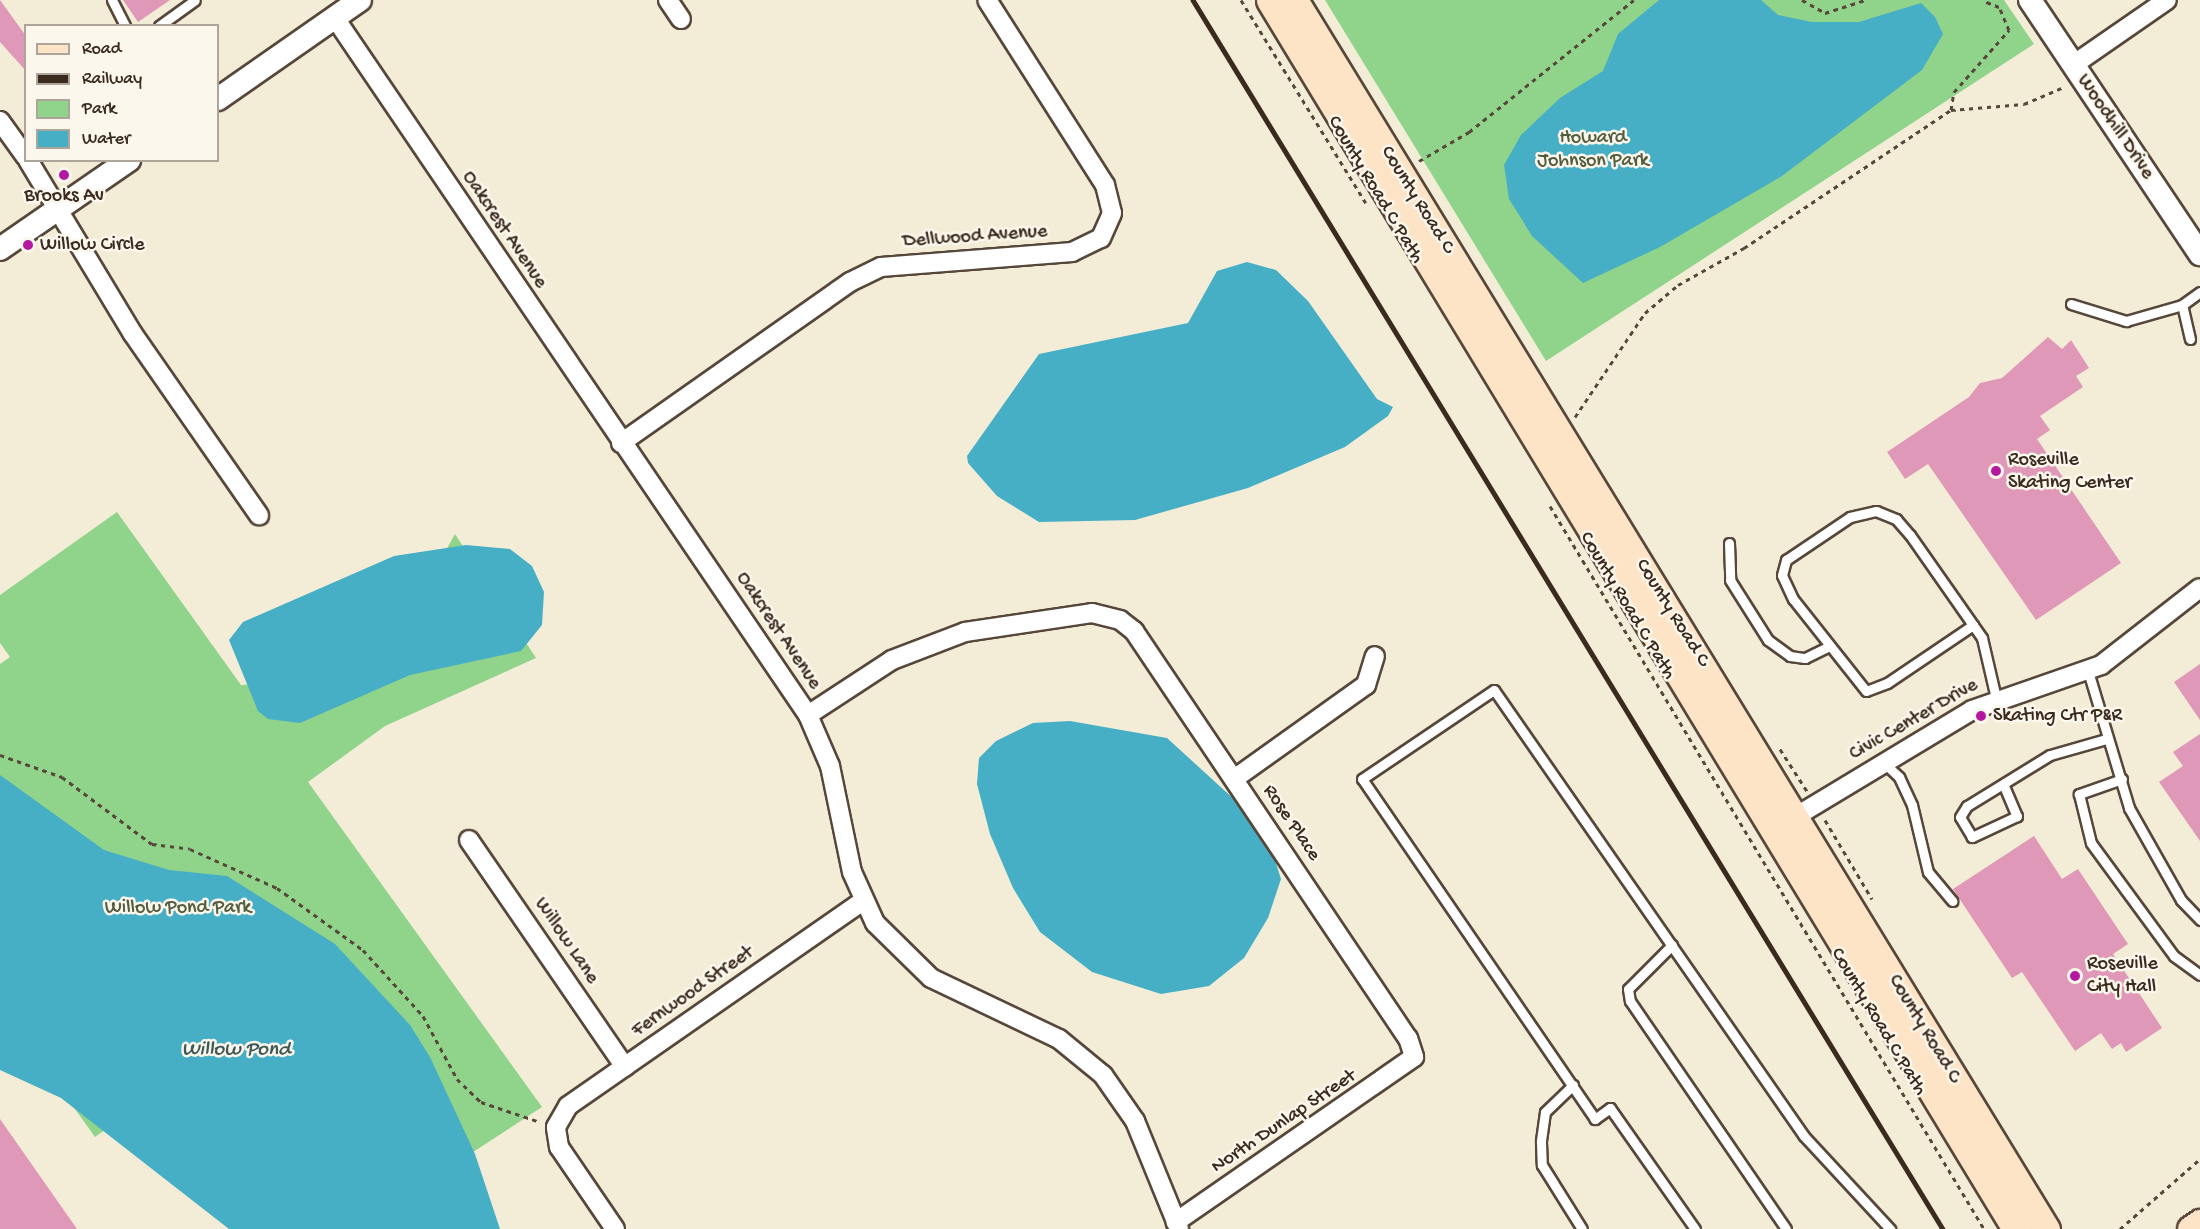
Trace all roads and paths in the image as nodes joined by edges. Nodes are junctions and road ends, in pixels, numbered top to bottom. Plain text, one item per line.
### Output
1 (112, 0) edge
2 (195, 0) edge
3 (360, 0) edge
4 (669, 0) edge
5 (987, 0) edge
6 (1241, 0) edge
7 (1270, 0) edge
8 (1294, 0) edge
9 (1634, 0) edge
10 (1802, 0) edge
11 (1865, 0) edge
12 (1982, 0) edge
13 (2030, 0) edge
14 (2167, 0) edge
15 (335, 18) junction
16 (681, 19) dead end
17 (124, 24) edge
18 (162, 24) edge
19 (2077, 71) junction
20 (219, 98) edge
21 (1951, 110) junction
22 (0, 121) edge
23 (24, 155) edge
24 (1419, 161) dead end
25 (29, 162) edge
26 (126, 162) edge
27 (60, 208) junction
28 (1371, 212) dead end
29 (0, 249) edge
30 (2200, 254) edge
31 (2200, 292) edge
32 (2071, 304) dead end
33 (2181, 305) junction
34 (2190, 339) dead end
35 (1574, 419) dead end
36 (621, 444) junction
37 (1543, 495) dead end
38 (259, 515) dead end
39 (1729, 543) dead end
40 (2200, 588) edge
41 (1973, 625) junction
42 (1828, 647) junction
43 (1375, 657) dead end
44 (2088, 671) junction
45 (1996, 698) junction
46 (808, 715) junction
47 (2106, 739) junction
48 (0, 755) edge
49 (1884, 763) junction
50 (1234, 779) junction
51 (2122, 779) junction
52 (2004, 786) junction
53 (1786, 823) junction
54 (469, 840) dead end
55 (1952, 901) dead end
56 (863, 902) junction
57 (2200, 920) edge
58 (1672, 945) junction
59 (2200, 975) edge
60 (1414, 1057) joint
61 (625, 1066) junction
62 (1573, 1085) junction
63 (556, 1127) junction
64 (2200, 1159) edge
65 (2200, 1223) edge
66 (1178, 1226) edge
67 (615, 1229) edge
68 (1582, 1229) edge
69 (1695, 1229) edge
70 (1786, 1229) edge
71 (1890, 1229) edge
72 (1984, 1229) edge
73 (2016, 1229) edge
74 (2046, 1229) edge
75 (2120, 1229) edge
76 (2191, 1229) edge

1 - 17 lane
2 - 18 lane
3 - 15 street
4 - 16 street
5 - 36 street, Dellwood Avenue
6 - 28 path, County Road C Path
7 - 53 main road, County Road C
8 - 53 main road, County Road C
9 - 24 path
10 - 11 path
12 - 21 path
13 - 19 street, Woodhill Drive
14 - 19 street
15 - 20 street
15 - 36 street, Oakcrest Avenue
19 - 21 path
19 - 30 street, Woodhill Drive
21 - 35 path
22 - 23 street
25 - 27 street
26 - 27 street
27 - 29 street
27 - 38 street
31 - 33 lane
32 - 33 lane
33 - 34 lane
36 - 46 street, Oakcrest Avenue
37 - 72 path, County Road C Path
39 - 42 lane
40 - 44 street, Civic Center Drive
41 - 42 lane
41 - 42 lane
41 - 45 lane
43 - 50 street
44 - 45 street, Civic Center Drive
44 - 47 lane
45 - 49 street, Civic Center Drive
46 - 50 street, Rose Place
46 - 56 street, Oakcrest Avenue
47 - 51 lane
47 - 52 lane
48 - 63 path
49 - 53 street, Civic Center Drive
49 - 55 lane
50 - 60 street, Rose Place
51 - 57 lane
51 - 59 lane
52 - 52 lane
53 - 73 main road, County Road C
53 - 74 main road, County Road C
54 - 61 street, Willow Lane
56 - 61 street, Fernwood Street
56 - 66 street, Oakcrest Avenue
58 - 62 lane
58 - 70 lane
58 - 71 lane
60 - 66 street, North Dunlap Street
61 - 63 street, Fernwood Street
62 - 68 lane
62 - 69 lane
63 - 67 street
64 - 75 path
65 - 76 main road

